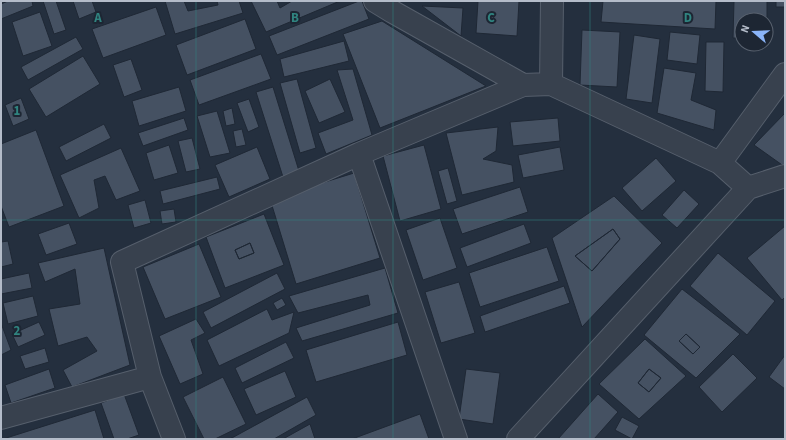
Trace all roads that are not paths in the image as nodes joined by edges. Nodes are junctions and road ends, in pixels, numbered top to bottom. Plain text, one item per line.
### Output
1 (375, 1) edge
2 (552, 1) edge
3 (393, 7) edge
4 (785, 74) edge
5 (523, 84) junction
6 (551, 84) junction
7 (359, 154) junction
8 (720, 163) junction
9 (785, 176) edge
10 (748, 188) junction
11 (150, 377) junction
12 (1, 418) edge
13 (174, 439) edge
14 (456, 439) edge
15 (518, 439) edge

1 - 3 street
2 - 6 street
3 - 5 street
4 - 8 street
5 - 6 street
5 - 7 street
6 - 8 street
7 - 11 street
7 - 14 street
8 - 10 street
9 - 10 street
10 - 15 street
11 - 12 street
11 - 13 street

